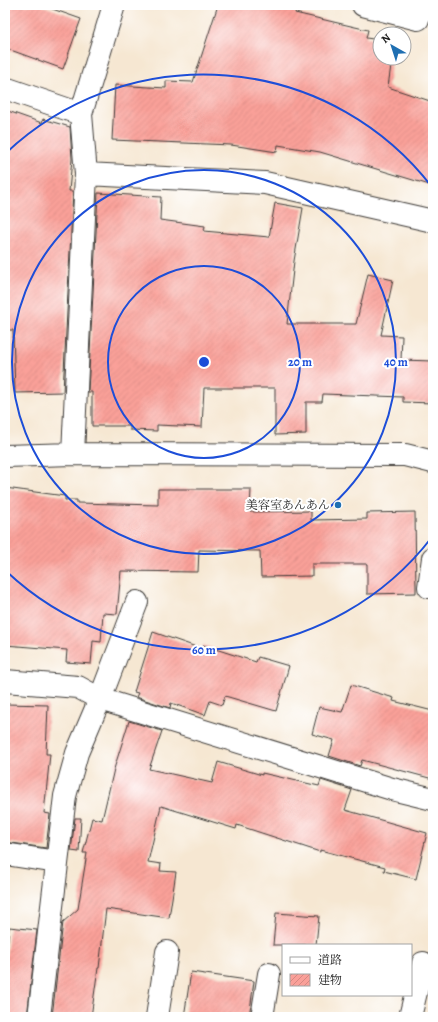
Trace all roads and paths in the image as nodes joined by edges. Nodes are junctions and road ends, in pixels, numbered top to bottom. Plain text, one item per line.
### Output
1 (114, 5) edge
2 (363, 5) edge
3 (421, 5) edge
4 (5, 88) edge
5 (81, 114) junction
6 (86, 174) junction
7 (433, 221) edge
8 (73, 454) junction
9 (5, 456) edge
10 (433, 462) edge
11 (433, 558) edge
12 (433, 587) edge
13 (137, 602) dead end
14 (5, 681) edge
15 (100, 699) junction
16 (433, 799) edge
17 (5, 854) edge
18 (57, 862) junction
19 (167, 952) dead end
20 (423, 963) dead end
21 (269, 974) dead end
22 (39, 1017) edge
23 (157, 1017) edge
24 (262, 1017) edge
25 (410, 1017) edge

1 - 5 street
2 - 3 street
4 - 5 street
5 - 6 street
6 - 7 street
6 - 8 street
8 - 9 street
8 - 10 street
11 - 12 street
13 - 15 street
14 - 15 street
15 - 16 street
15 - 18 street
17 - 18 street
18 - 22 street
19 - 23 street
20 - 25 street
21 - 24 street

